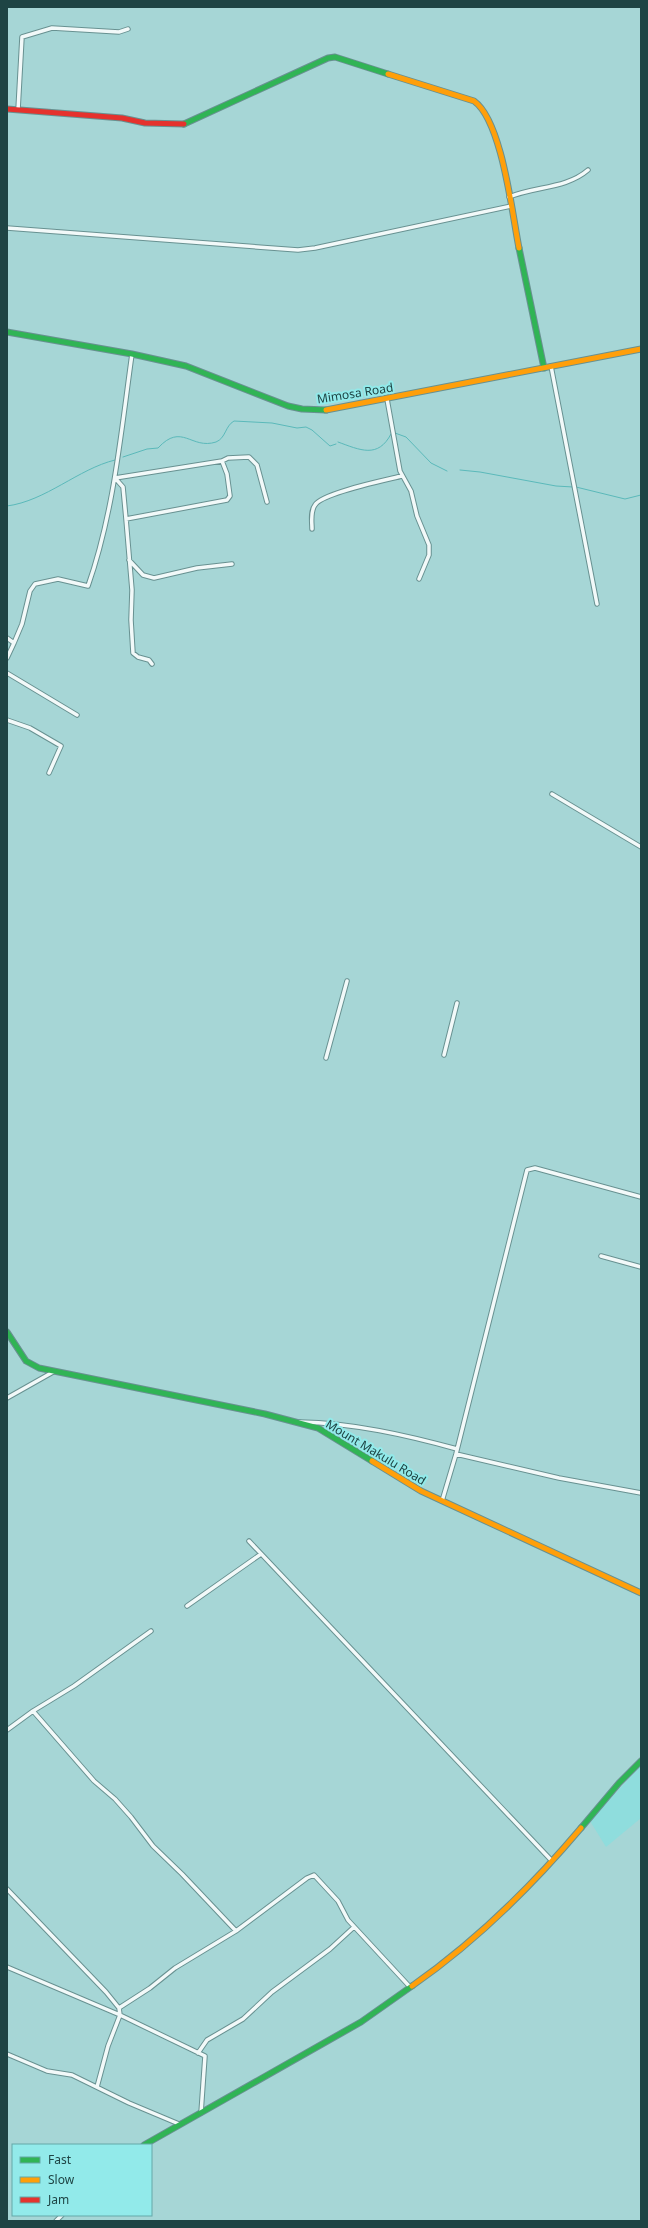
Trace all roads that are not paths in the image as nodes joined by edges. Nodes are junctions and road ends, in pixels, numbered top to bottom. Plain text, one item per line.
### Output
1 (128, 29) dead end
2 (7, 109) edge
3 (18, 110) junction
4 (588, 170) dead end
5 (509, 197) junction
6 (511, 206) junction
7 (7, 228) edge
8 (7, 332) edge
9 (641, 348) edge
10 (132, 354) junction
11 (551, 366) junction
12 (544, 368) junction
13 (387, 398) junction
14 (222, 461) junction
15 (402, 476) junction
16 (115, 478) junction
17 (267, 502) dead end
18 (126, 520) junction
19 (312, 529) dead end
20 (129, 560) junction
21 (232, 564) dead end
22 (419, 579) dead end
23 (597, 604) dead end
24 (7, 638) edge
25 (14, 643) junction
26 (7, 658) edge
27 (152, 664) dead end
28 (7, 673) edge
29 (77, 715) dead end
30 (7, 720) edge
31 (50, 773) dead end
32 (552, 794) dead end
33 (641, 847) edge
34 (347, 981) dead end
35 (457, 1003) dead end
36 (444, 1055) dead end
37 (326, 1058) dead end
38 (641, 1197) edge
39 (601, 1256) dead end
40 (641, 1267) edge
41 (7, 1332) edge
42 (53, 1372) junction
43 (7, 1398) edge
44 (299, 1422) junction
45 (457, 1449) junction
46 (456, 1454) junction
47 (641, 1493) edge
48 (442, 1501) junction
49 (249, 1541) dead end
50 (261, 1554) junction
51 (640, 1590) edge
52 (187, 1606) dead end
53 (151, 1631) dead end
54 (33, 1711) junction
55 (7, 1730) edge
56 (641, 1761) edge
57 (552, 1860) junction
58 (7, 1890) edge
59 (354, 1927) junction
60 (236, 1931) junction
61 (7, 1967) edge
62 (410, 1987) junction
63 (119, 2008) junction
64 (120, 2015) junction
65 (198, 2052) junction
66 (7, 2054) edge
67 (97, 2087) junction
68 (201, 2113) junction
69 (179, 2124) junction
70 (146, 2144) edge

1 - 3 street
2 - 3 street
3 - 5 street
4 - 5 street
5 - 6 street
6 - 7 street
6 - 12 street
8 - 10 street, Mimosa Road
9 - 11 street, Mimosa Road
10 - 13 street, Mimosa Road
10 - 16 street
11 - 12 street, Mimosa Road
11 - 23 street
12 - 13 street, Mimosa Road
13 - 15 street
14 - 16 street
14 - 17 street
14 - 18 street
15 - 19 street
15 - 22 street
16 - 18 street
16 - 25 street
18 - 20 street
20 - 21 street
20 - 27 street
24 - 25 street
25 - 26 street
28 - 29 street
30 - 31 street
32 - 33 street
34 - 37 street
35 - 36 street
38 - 45 street
39 - 40 street
41 - 42 street, Mount Makulu Road
42 - 43 street
42 - 44 street, Mount Makulu Road
44 - 45 street
44 - 48 street, Mount Makulu Road
45 - 46 street
46 - 47 street
46 - 48 street
48 - 51 street, Mount Makulu Road
49 - 50 street
50 - 52 street
50 - 57 street
53 - 54 street
54 - 55 street
54 - 60 street
56 - 57 street
57 - 62 street
58 - 63 street
59 - 60 street
59 - 62 street
59 - 65 street
60 - 63 street
61 - 64 street
62 - 68 street
63 - 64 street
64 - 65 street
64 - 67 street
65 - 68 street
66 - 67 street
67 - 69 street
68 - 69 street
69 - 70 street

